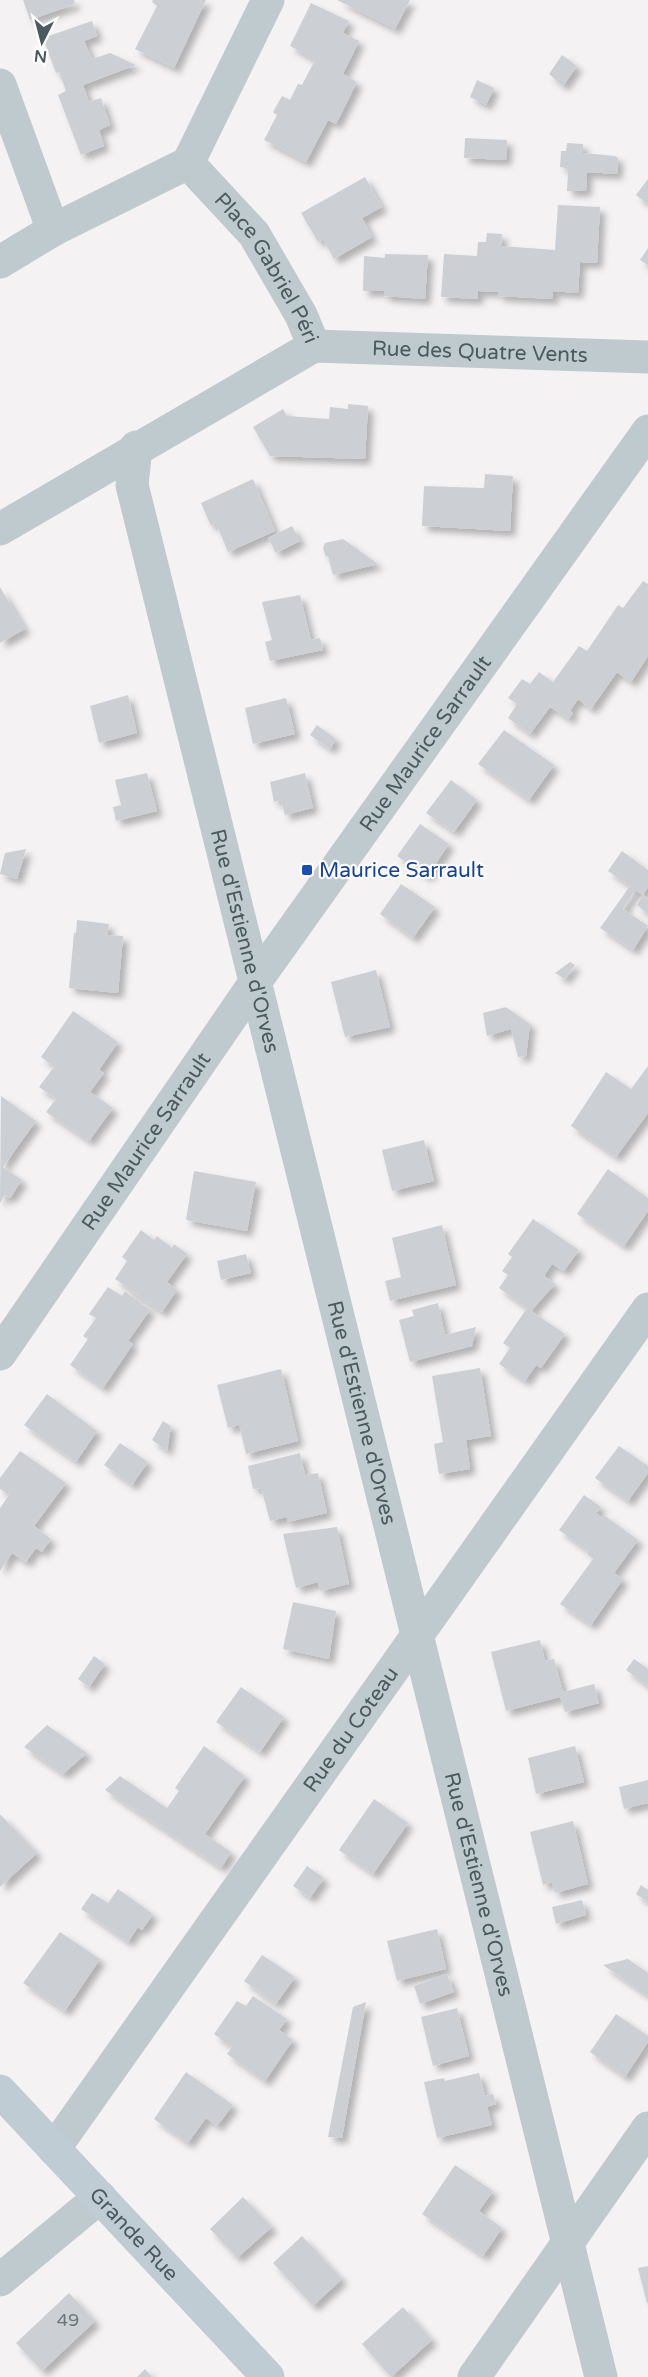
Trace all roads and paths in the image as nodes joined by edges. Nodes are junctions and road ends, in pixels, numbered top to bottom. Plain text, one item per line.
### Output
1 (268, 0) edge
2 (0, 85) edge
3 (189, 163) junction
4 (52, 230) junction
5 (0, 262) edge
6 (314, 346) junction
7 (648, 357) edge
8 (648, 431) edge
9 (136, 447) junction
10 (0, 529) edge
11 (256, 981) junction
12 (648, 1309) edge
13 (0, 1354) edge
14 (417, 1638) junction
15 (0, 2091) edge
16 (648, 2128) edge
17 (54, 2149) junction
18 (99, 2197) junction
19 (568, 2244) junction
20 (0, 2280) edge
21 (268, 2377) edge
22 (474, 2377) edge
23 (601, 2377) edge

1 - 3 street
2 - 4 street
3 - 4 street
3 - 6 street, Place Gabriel Péri
4 - 5 street
6 - 7 street, Rue des Quatre Vents
6 - 9 street, Place Gabriel Péri
8 - 11 street, Rue Maurice Sarrault
9 - 10 street, Place Gabriel Péri
9 - 11 street, Rue d'Estienne d'Orves
11 - 13 street, Rue Maurice Sarrault
11 - 14 street, Rue d'Estienne d'Orves
12 - 14 street, Rue du Coteau
14 - 17 street, Rue du Coteau
14 - 19 street, Rue d'Estienne d'Orves
15 - 17 main road, Grande Rue
16 - 19 street
17 - 18 main road, Grande Rue
18 - 20 street
18 - 21 main road, Grande Rue
19 - 22 street
19 - 23 street, Rue d'Estienne d'Orves

